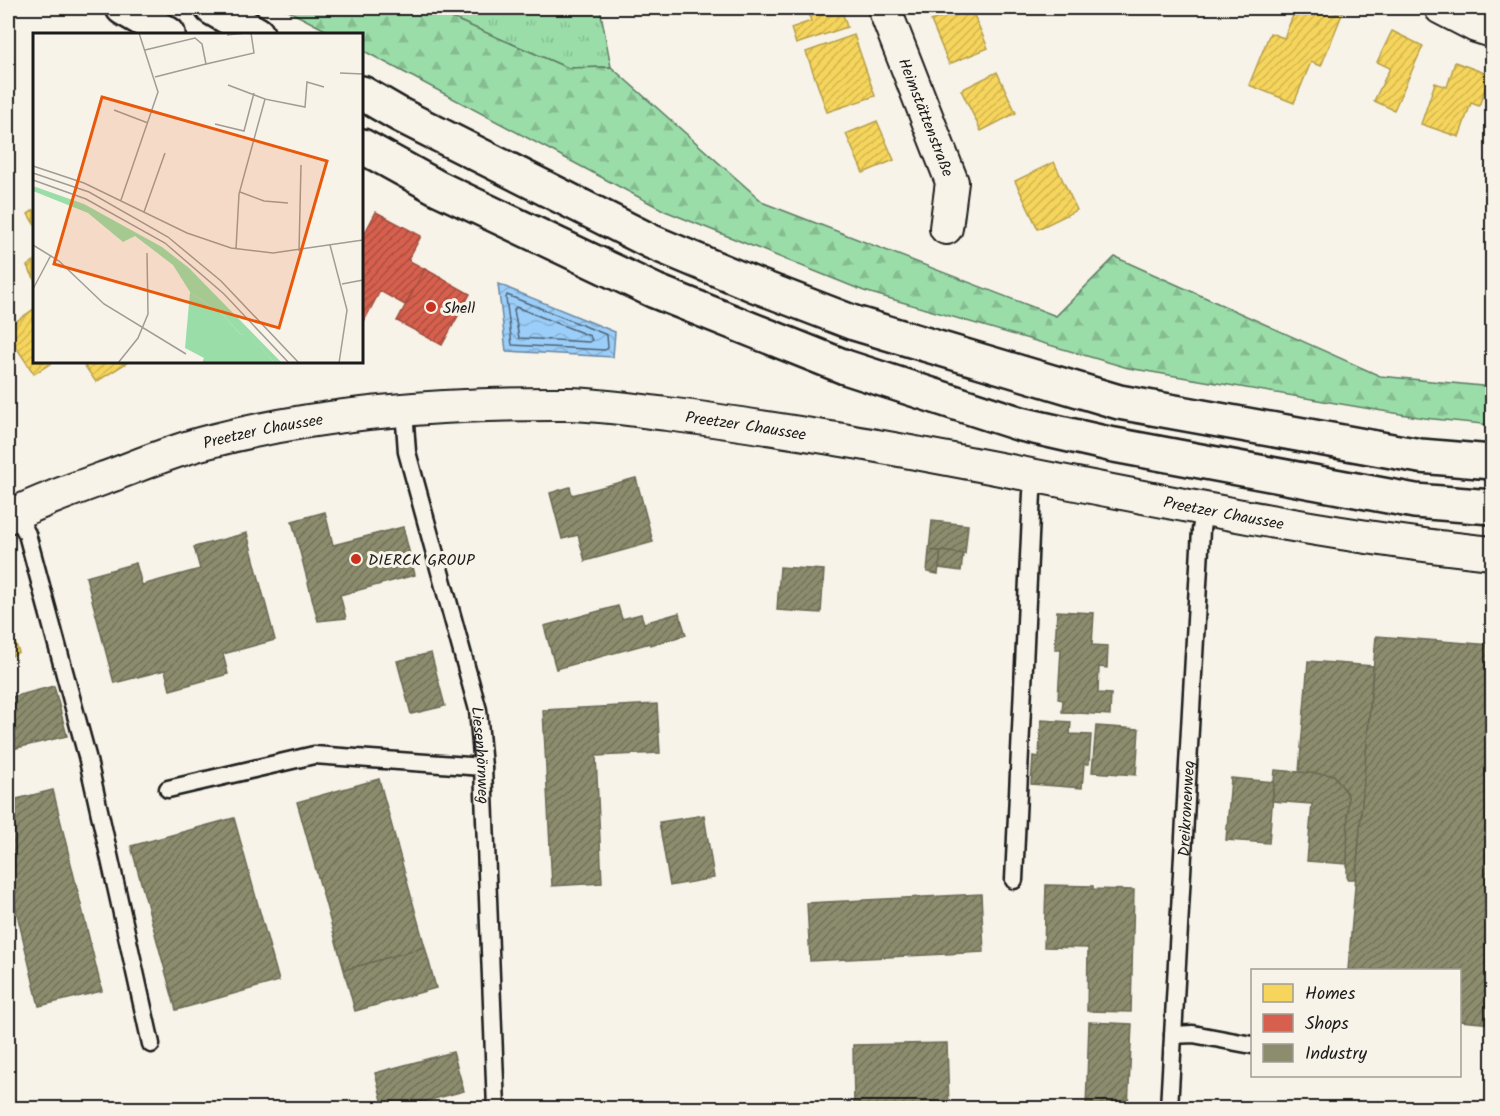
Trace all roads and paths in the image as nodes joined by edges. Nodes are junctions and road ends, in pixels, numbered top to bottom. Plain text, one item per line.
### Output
1 (123, 8) edge
2 (212, 8) edge
3 (884, 8) edge
4 (1441, 8) edge
5 (1492, 31) edge
6 (166, 33) edge
7 (255, 33) edge
8 (363, 94) edge
9 (363, 147) edge
10 (946, 228) dead end
11 (404, 409) junction
12 (1492, 462) edge
13 (1035, 475) junction
14 (1492, 507) edge
15 (1204, 510) junction
16 (12, 515) edge
17 (1492, 553) edge
18 (483, 767) junction
19 (168, 789) dead end
20 (1014, 880) dead end
21 (1173, 1035) junction
22 (151, 1044) dead end
23 (1251, 1045) edge
24 (496, 1108) edge
25 (1169, 1108) edge

1 - 6 highway
2 - 7 highway
3 - 10 street, Heimstättenstraße
4 - 5 street
8 - 12 highway
9 - 14 highway
11 - 13 street, Preetzer Chaussee
11 - 16 street, Preetzer Chaussee
11 - 18 lane, Liesenhörnweg
13 - 15 street, Preetzer Chaussee
13 - 20 lane
15 - 17 street, Preetzer Chaussee
15 - 21 lane, Dreikronenweg
16 - 22 lane
18 - 19 lane
18 - 24 lane, Liesenhörnweg
21 - 23 lane
21 - 25 lane, Dreikronenweg

